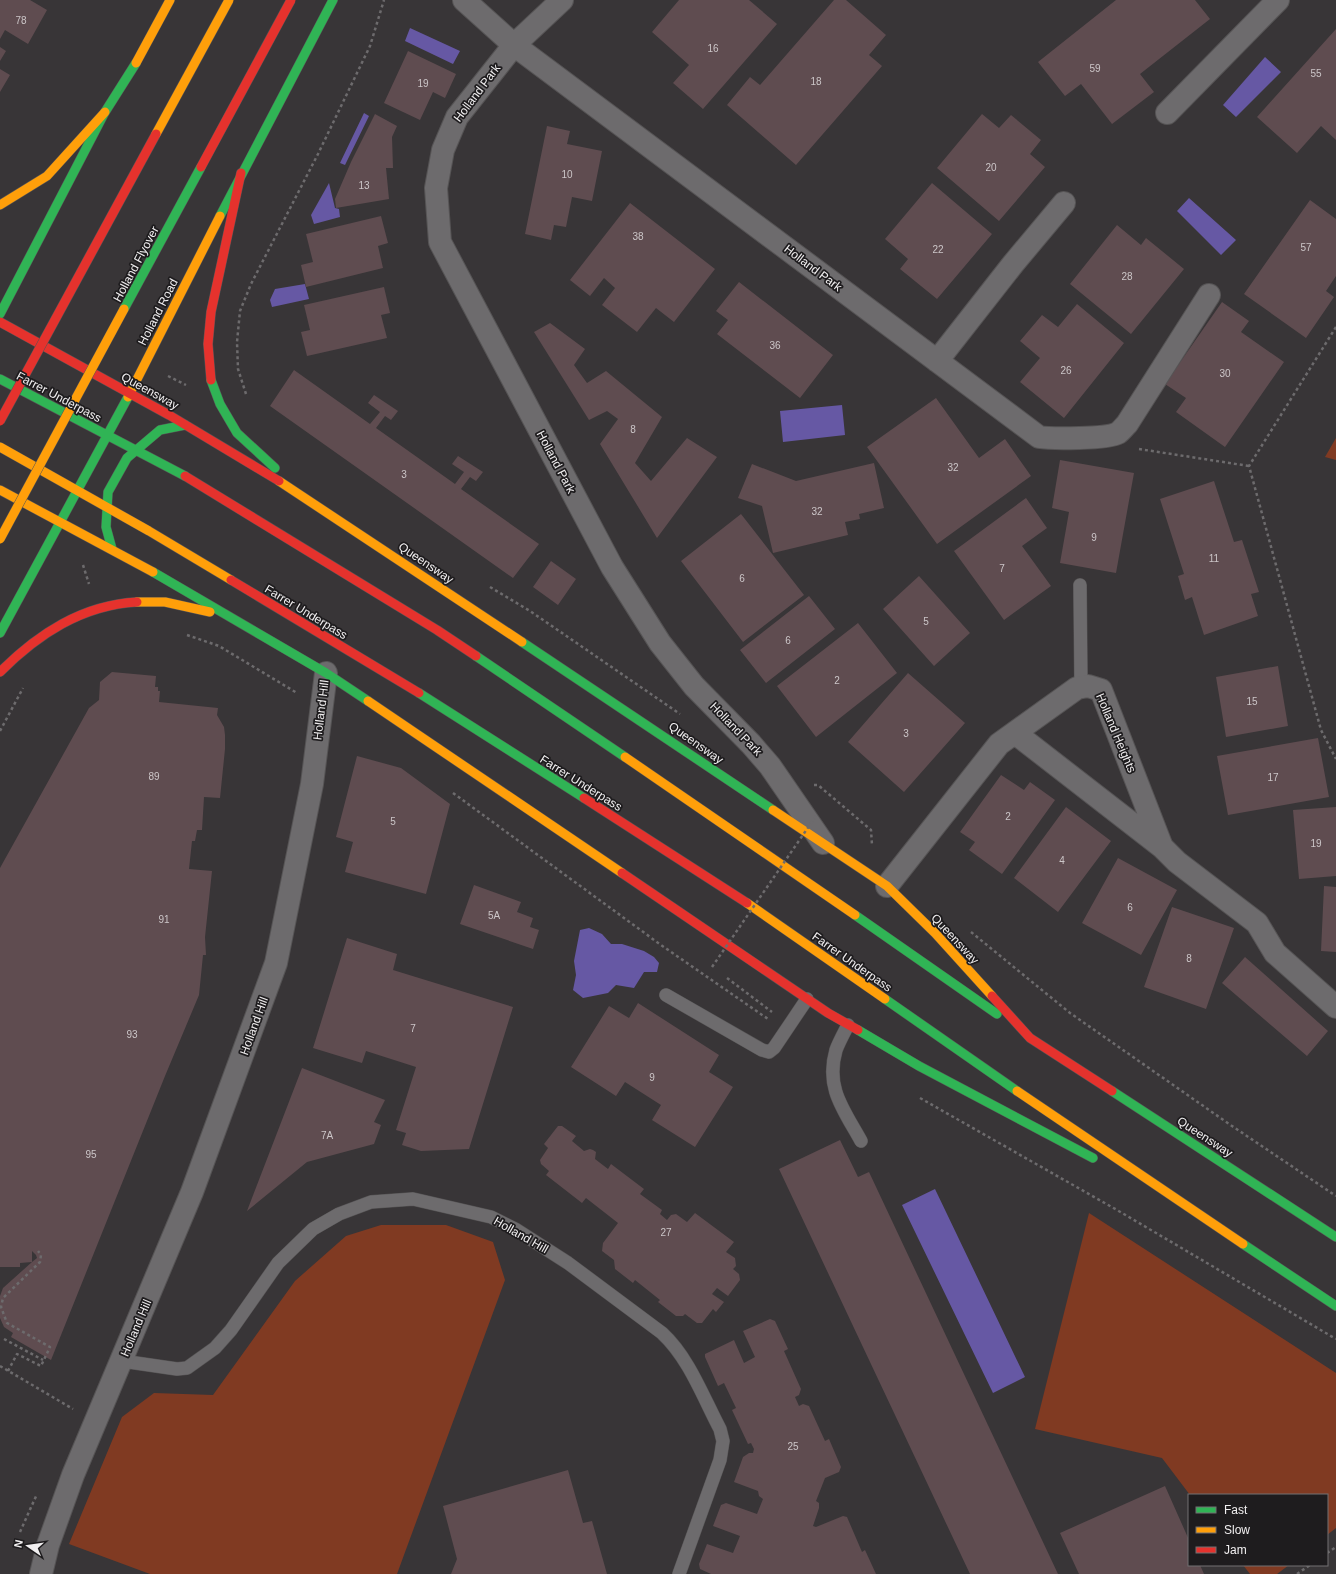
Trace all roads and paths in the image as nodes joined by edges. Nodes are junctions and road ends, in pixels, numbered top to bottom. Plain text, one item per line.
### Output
1 (170, 0) edge
2 (229, 0) edge
3 (291, 0) edge
4 (333, 0) edge
5 (384, 0) edge
6 (464, 0) edge
7 (562, 0) edge
8 (1278, 0) edge
9 (514, 45) junction
10 (105, 112) junction
11 (1168, 113) dead end
12 (241, 173) junction
13 (1064, 202) dead end
14 (0, 205) edge
15 (1209, 295) dead end
16 (0, 314) edge
17 (0, 322) edge
18 (1336, 327) edge
19 (937, 361) junction
20 (0, 379) edge
21 (130, 394) junction
22 (248, 399) dead end
23 (0, 421) edge
24 (185, 425) junction
25 (0, 447) edge
26 (1132, 448) dead end
27 (1249, 466) junction
28 (0, 490) edge
29 (307, 498) junction
30 (59, 521) junction
31 (0, 540) edge
32 (112, 549) junction
33 (483, 583) dead end
34 (1080, 585) dead end
35 (232, 617) junction
36 (0, 633) edge
37 (180, 633) dead end
38 (0, 672) edge
39 (326, 673) junction
40 (24, 685) dead end
41 (1081, 687) junction
42 (296, 693) junction
43 (296, 701) dead end
44 (323, 703) junction
45 (685, 718) dead end
46 (0, 731) edge
47 (1015, 732) junction
48 (1336, 759) edge
49 (782, 784) junction
50 (452, 792) dead end
51 (816, 816) dead end
52 (824, 844) junction
53 (1162, 846) junction
54 (893, 879) junction
55 (965, 927) dead end
56 (718, 971) dead end
57 (724, 976) dead end
58 (666, 995) dead end
59 (807, 999) junction
60 (1336, 1007) edge
61 (772, 1012) dead end
62 (848, 1025) junction
63 (786, 1032) junction
64 (1030, 1038) junction
65 (918, 1097) dead end
66 (861, 1141) dead end
67 (1130, 1169) junction
68 (1336, 1196) edge
69 (1336, 1237) edge
70 (38, 1251) dead end
71 (1336, 1306) edge
72 (1336, 1338) edge
73 (4, 1340) dead end
74 (43, 1360) junction
75 (122, 1361) junction
76 (0, 1366) edge
77 (8, 1371) junction
78 (76, 1402) dead end
79 (73, 1409) junction
80 (70, 1416) dead end
81 (39, 1489) dead end
82 (20, 1532) dead end
83 (1336, 1546) edge
84 (1328, 1552) edge
85 (1309, 1566) edge
86 (41, 1574) edge
87 (678, 1574) edge
88 (1297, 1574) edge

1 - 10 main road
2 - 23 main road, bridge
3 - 31 main road, Holland Flyover, bridge
4 - 12 main road, Holland Road
5 - 22 path
6 - 9 street, Holland Park
7 - 9 street, Holland Park
8 - 11 street
9 - 19 street, Holland Park
9 - 49 street, Holland Park
10 - 14 main road
10 - 16 main road
12 - 21 main road, Holland Road
12 - 29 main road
13 - 19 street
15 - 19 street, Holland Park
17 - 21 main road, Queensway
18 - 27 path
20 - 64 main road, Farrer Underpass
21 - 24 main road, Queensway
21 - 30 main road, Holland Road
24 - 29 main road, Queensway
24 - 32 main road
25 - 67 main road, Farrer Underpass
26 - 27 path
27 - 48 path
28 - 30 main road
29 - 52 main road, Queensway
30 - 32 main road
30 - 36 main road, Holland Road
32 - 35 main road
33 - 45 path
34 - 41 lane
35 - 38 main road
35 - 39 main road
37 - 42 path
39 - 44 street, Holland Hill
39 - 59 main road
40 - 46 path
41 - 47 street, Holland Heights
41 - 53 street, Holland Heights
42 - 43 path
42 - 44 path
44 - 75 street, Holland Hill
47 - 53 street, Holland Heights
47 - 54 street, Holland Heights
49 - 52 street, Holland Park
49 - 54 path
50 - 63 path
51 - 56 path, bridge
52 - 54 main road, Queensway
53 - 60 street, Holland Heights
54 - 64 main road, Queensway
55 - 68 path
57 - 61 path
58 - 63 lane
59 - 62 main road
59 - 63 lane
62 - 66 lane
62 - 67 main road
64 - 69 main road, Queensway
65 - 72 path
67 - 71 main road
70 - 74 path
73 - 74 path
74 - 77 path
75 - 86 street, Holland Hill
75 - 87 lane, Holland Hill
76 - 77 path
77 - 79 path
78 - 79 path
79 - 80 path
81 - 82 path
83 - 84 path
85 - 88 path

